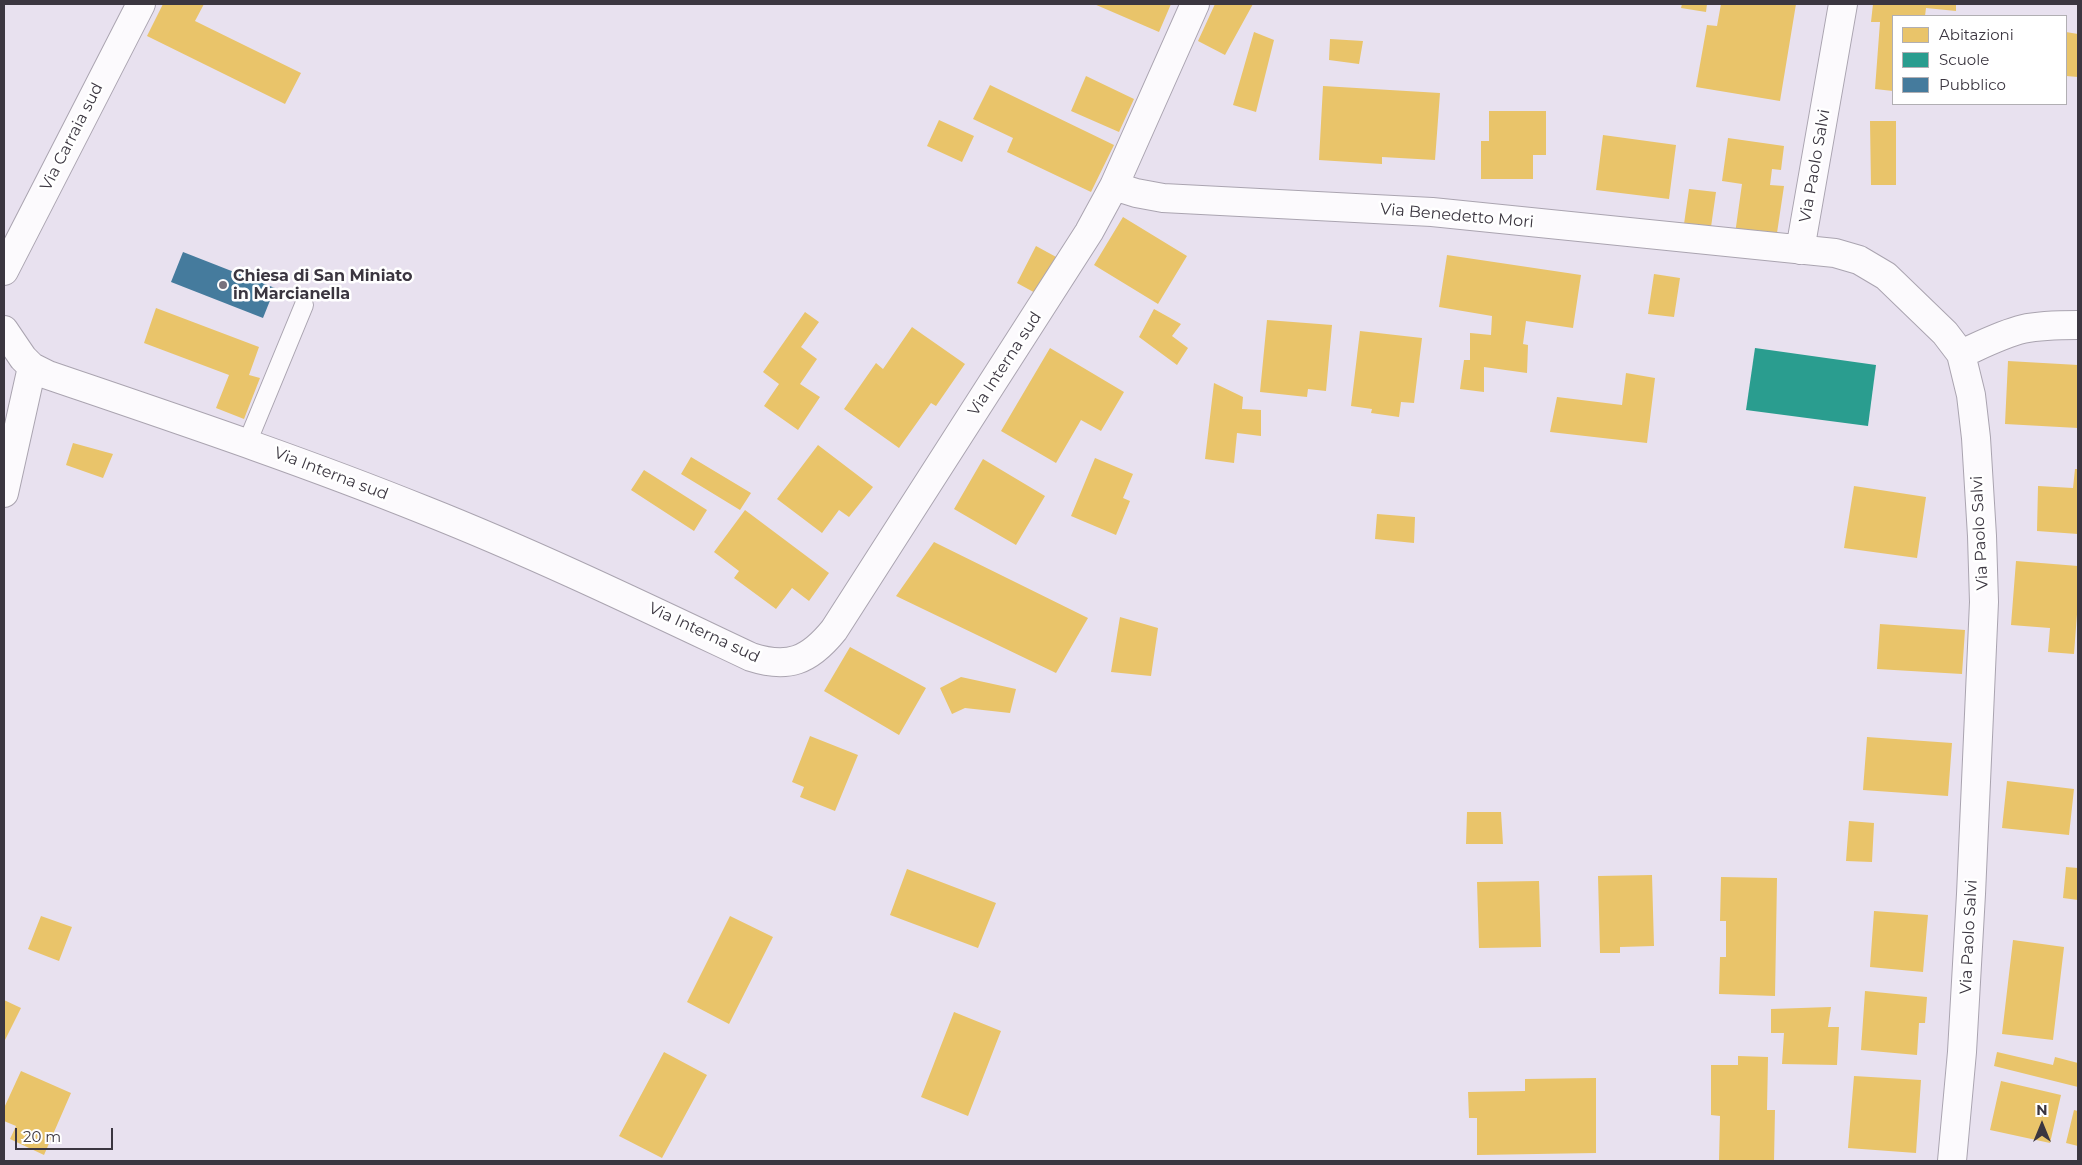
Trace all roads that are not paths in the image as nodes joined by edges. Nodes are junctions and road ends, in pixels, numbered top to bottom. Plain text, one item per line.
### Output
1 (141, 4) edge
2 (1195, 4) edge
3 (1844, 4) edge
4 (1114, 186) junction
5 (1800, 250) junction
6 (4, 271) edge
7 (304, 305) dead end
8 (2078, 325) edge
9 (4, 330) edge
10 (1961, 354) junction
11 (32, 367) junction
12 (247, 443) junction
13 (4, 493) edge
14 (1952, 1161) edge

1 - 6 street, Via Carraia sud
2 - 4 street, Via Interna sud
3 - 5 street, Via Paolo Salvi
4 - 5 street, Via Benedetto Mori
4 - 12 street, Via Interna sud
5 - 10 street, Via Paolo Salvi
7 - 12 lane
8 - 10 street
9 - 11 street
10 - 14 street, Via Paolo Salvi
11 - 12 street, Via Interna sud
11 - 13 street

